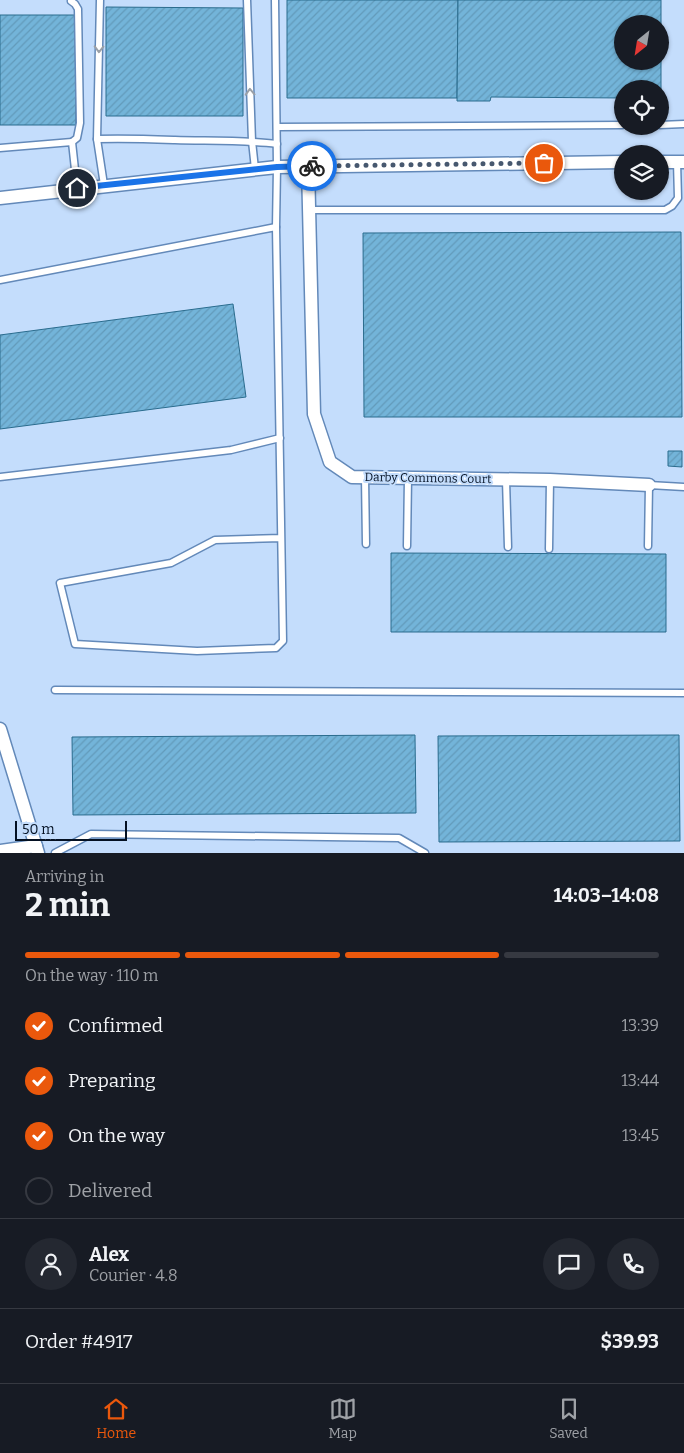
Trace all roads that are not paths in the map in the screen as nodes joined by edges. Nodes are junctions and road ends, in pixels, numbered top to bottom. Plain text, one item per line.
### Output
1 (100, 0) edge
2 (247, 0) edge
3 (275, 0) edge
4 (71, 1) edge
5 (684, 124) edge
6 (614, 125) edge
7 (669, 125) edge
8 (277, 127) junction
9 (98, 139) junction
10 (252, 141) junction
11 (72, 142) junction
12 (277, 144) junction
13 (0, 148) edge
14 (614, 162) edge
15 (680, 162) edge
16 (308, 166) junction
17 (277, 167) junction
18 (255, 169) junction
19 (104, 185) junction
20 (77, 188) junction
21 (0, 198) edge
22 (310, 210) junction
23 (276, 227) junction
24 (0, 280) edge
25 (280, 438) junction
26 (0, 478) edge
27 (365, 478) junction
28 (408, 478) junction
29 (506, 480) junction
30 (550, 480) junction
31 (649, 485) junction
32 (684, 487) edge
33 (281, 538) junction
34 (366, 544) dead end
35 (408, 546) dead end
36 (648, 546) dead end
37 (508, 547) dead end
38 (549, 549) dead end
39 (55, 690) dead end
40 (684, 693) edge
41 (0, 729) edge
42 (37, 850) edge
43 (0, 851) edge
44 (55, 853) edge
45 (426, 853) edge

1 -> 9 lane
10 -> 2 lane
3 - 8 lane
4 - 11 lane
5 - 7 lane
6 - 8 lane
8 - 12 lane
9 - 10 lane
9 - 19 lane
10 - 12 lane
10 - 18 lane
11 - 13 lane
11 - 20 lane
12 - 17 lane
14 - 16 street
15 - 22 lane
16 - 17 street
16 - 22 street, Darby Commons Court
17 - 18 street
17 - 23 lane
18 - 19 street
19 - 20 street
20 - 21 street
22 - 27 street, Darby Commons Court
23 - 24 lane
23 - 25 lane
25 - 26 lane
25 - 33 lane
27 - 28 street, Darby Commons Court
27 - 34 lane
28 - 29 street, Darby Commons Court
28 - 35 lane
29 - 30 street, Darby Commons Court
29 - 37 lane
30 - 31 street, Darby Commons Court
30 - 38 lane
31 - 32 lane
31 - 36 lane
33 - 33 lane
39 - 40 lane
41 - 42 street
42 - 43 street
44 - 45 lane

